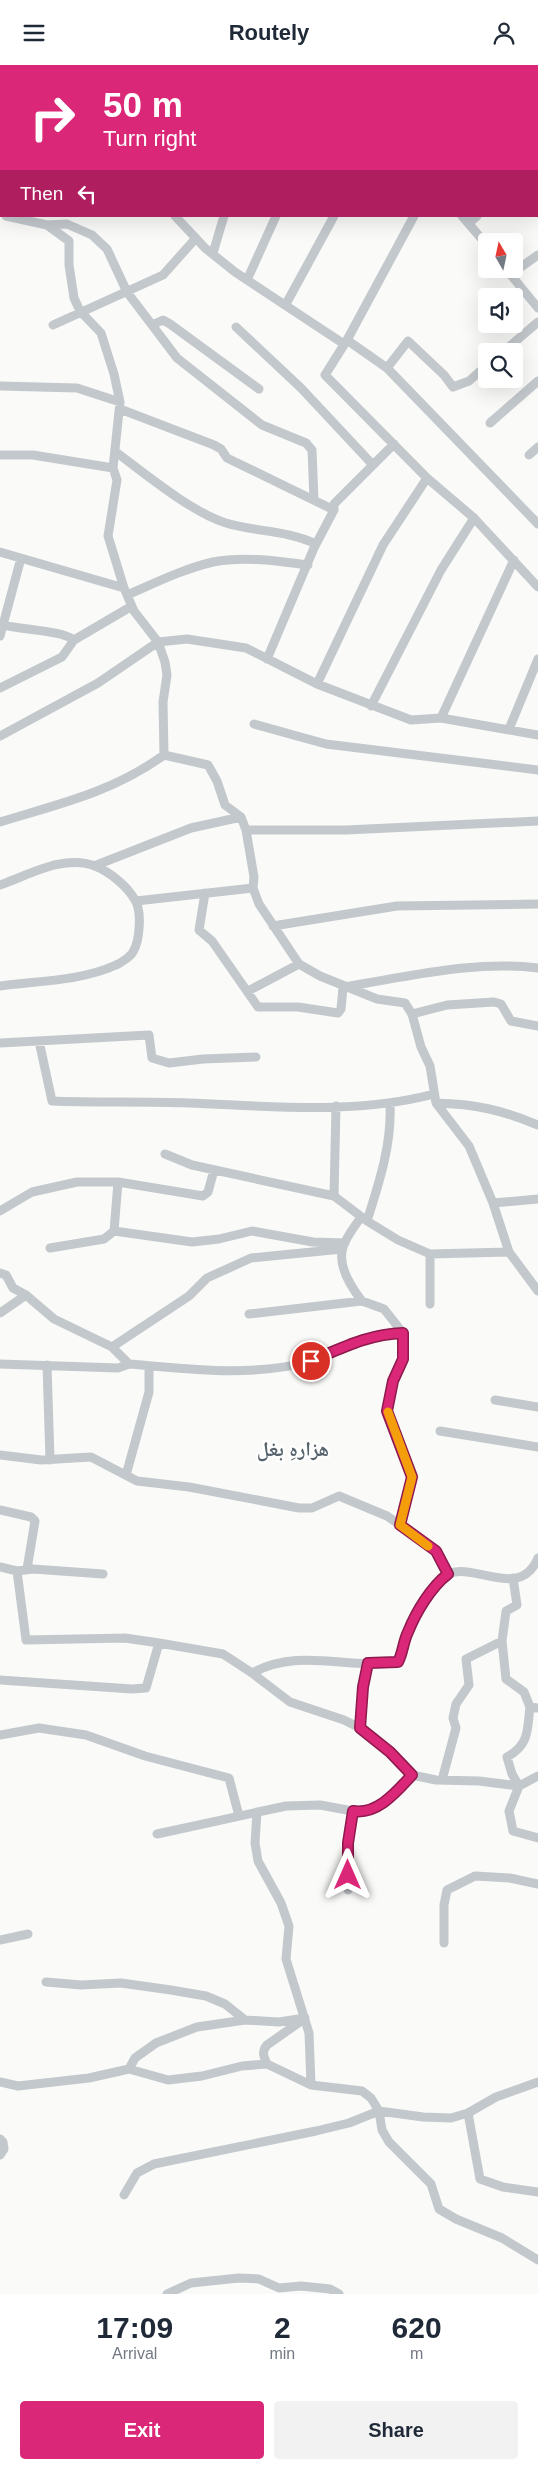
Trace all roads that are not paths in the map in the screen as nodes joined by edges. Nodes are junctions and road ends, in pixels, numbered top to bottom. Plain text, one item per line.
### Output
1 (14, 217) edge
2 (176, 217) edge
3 (224, 217) edge
4 (276, 217) edge
5 (333, 217) edge
6 (412, 217) edge
7 (466, 219) edge
8 (47, 221) edge
9 (478, 234) edge
10 (196, 238) junction
11 (212, 253) junction
12 (538, 255) edge
13 (523, 263) edge
14 (514, 278) edge
15 (247, 281) junction
16 (127, 292) junction
17 (286, 304) junction
18 (538, 308) edge
19 (80, 311) junction
20 (538, 322) edge
21 (53, 325) dead end
22 (152, 325) junction
23 (236, 327) dead end
24 (346, 342) junction
25 (513, 343) edge
26 (387, 368) junction
27 (478, 373) edge
28 (538, 381) edge
29 (0, 386) edge
30 (259, 389) dead end
31 (120, 405) junction
32 (490, 423) dead end
33 (394, 444) junction
34 (538, 447) edge
35 (116, 453) junction
36 (0, 455) edge
37 (529, 455) dead end
38 (373, 465) junction
39 (113, 467) junction
40 (427, 478) junction
41 (314, 500) junction
42 (334, 510) junction
43 (474, 518) junction
44 (538, 524) edge
45 (316, 544) junction
46 (0, 552) edge
47 (21, 558) junction
48 (514, 560) junction
49 (308, 565) junction
50 (538, 587) edge
51 (126, 592) junction
52 (132, 605) junction
53 (1, 625) edge
54 (0, 636) edge
55 (74, 640) junction
56 (158, 642) junction
57 (267, 659) junction
58 (538, 659) edge
59 (317, 684) junction
60 (0, 688) edge
61 (371, 706) junction
62 (441, 718) junction
63 (254, 724) dead end
64 (509, 729) junction
65 (538, 735) edge
66 (0, 736) edge
67 (164, 755) junction
68 (538, 770) edge
69 (241, 817) junction
70 (538, 821) edge
71 (0, 822) edge
72 (246, 830) junction
73 (94, 866) junction
74 (0, 885) edge
75 (253, 888) junction
76 (205, 893) junction
77 (136, 901) junction
78 (538, 904) edge
79 (273, 926) junction
80 (299, 963) junction
81 (538, 969) edge
82 (0, 985) edge
83 (344, 987) junction
84 (248, 991) junction
85 (412, 1014) junction
86 (538, 1026) edge
87 (39, 1041) junction
88 (0, 1043) edge
89 (256, 1057) dead end
90 (435, 1098) junction
91 (390, 1104) junction
92 (336, 1106) junction
93 (538, 1125) edge
94 (165, 1154) dead end
95 (214, 1170) junction
96 (118, 1182) junction
97 (334, 1196) junction
98 (538, 1199) edge
99 (493, 1203) junction
100 (0, 1211) edge
101 (364, 1219) junction
102 (114, 1231) junction
103 (343, 1246) junction
104 (50, 1247) dead end
105 (509, 1252) junction
106 (430, 1254) junction
107 (0, 1273) edge
108 (535, 1283) edge
109 (538, 1291) edge
110 (26, 1295) junction
111 (362, 1301) junction
112 (430, 1304) dead end
113 (0, 1313) edge
114 (249, 1315) dead end
115 (403, 1333) junction
116 (112, 1347) junction
117 (0, 1364) edge
118 (129, 1364) junction
119 (46, 1365) junction
120 (149, 1366) junction
121 (495, 1400) dead end
122 (538, 1407) edge
123 (440, 1431) dead end
124 (538, 1447) edge
125 (0, 1455) edge
126 (50, 1460) junction
127 (126, 1475) junction
128 (0, 1510) edge
129 (400, 1525) junction
130 (538, 1558) edge
131 (0, 1567) edge
132 (22, 1570) junction
133 (104, 1574) dead end
134 (448, 1574) junction
135 (513, 1578) junction
136 (502, 1641) junction
137 (159, 1643) junction
138 (368, 1663) junction
139 (252, 1673) junction
140 (0, 1680) edge
141 (534, 1707) edge
142 (360, 1728) junction
143 (0, 1735) edge
144 (412, 1775) junction
145 (538, 1776) edge
146 (442, 1780) junction
147 (519, 1786) junction
148 (353, 1811) junction
149 (257, 1812) junction
150 (239, 1816) junction
151 (156, 1834) dead end
152 (538, 1838) edge
153 (538, 1884) edge
154 (348, 1890) dead end
155 (28, 1934) dead end
156 (0, 1940) edge
157 (444, 1943) dead end
158 (46, 1982) dead end
159 (305, 2019) junction
160 (245, 2020) junction
161 (268, 2064) junction
162 (129, 2069) junction
163 (0, 2081) edge
164 (538, 2082) edge
165 (311, 2085) junction
166 (379, 2111) junction
167 (468, 2113) junction
168 (0, 2139) edge
169 (0, 2155) edge
170 (538, 2192) edge
171 (124, 2195) dead end
172 (538, 2260) edge
173 (278, 2291) edge
174 (167, 2294) edge
175 (338, 2294) edge

1 - 8 street
2 - 10 street
3 - 11 street
4 - 15 street
5 - 17 street
6 - 24 street
7 - 9 street
8 - 16 street
8 - 19 street
10 - 11 street
10 - 16 street
11 - 15 street
12 - 13 street
14 - 18 street
15 - 17 street
16 - 19 street
16 - 22 street
17 - 24 street
19 - 21 street
19 - 31 street
20 - 25 street
22 - 30 street
22 - 41 street
23 - 38 street
24 - 26 street
24 - 33 street
26 - 27 street
26 - 44 street
28 - 32 street
29 - 31 street
31 - 35 street
31 - 41 street
33 - 38 street
33 - 40 street
34 - 37 street
35 - 39 street
35 - 45 street
36 - 39 street
38 - 42 street
39 - 51 street
40 - 43 street
40 - 59 street
41 - 42 street
42 - 45 street
43 - 48 street
43 - 61 street
45 - 49 street
46 - 47 street
47 - 51 street
47 - 53 street
48 - 50 street
48 - 62 street
49 - 51 street
49 - 57 street
51 - 52 street
52 - 55 street
52 - 56 street
53 - 54 street
53 - 55 street
55 - 60 street
56 - 57 street
56 - 66 street
56 - 67 street
57 - 59 street
58 - 64 street
59 - 61 street
61 - 62 street
62 - 64 street
63 - 68 street
64 - 65 street
67 - 69 street
67 - 71 street
69 - 72 street
69 - 73 street
70 - 72 street
72 - 75 street
73 - 74 street
73 - 77 street
75 - 76 street
75 - 79 street
76 - 77 street
76 - 84 street
77 - 82 street
78 - 79 street
79 - 80 street
80 - 83 street
80 - 84 street
81 - 83 street
83 - 84 street
83 - 85 street
85 - 86 street
85 - 90 street
87 - 88 street
87 - 89 street
87 - 92 street
90 - 91 street
90 - 93 street
90 - 99 street
91 - 92 street
91 - 101 street
92 - 97 street
94 - 95 street
95 - 96 street
95 - 97 street
96 - 100 street
96 - 102 street
97 - 101 street
98 - 99 street
99 - 105 street
101 - 103 street
101 - 106 street
102 - 103 street
102 - 104 street
103 - 111 street
103 - 116 street
105 - 106 street
105 - 108 street
106 - 112 street
107 - 110 street
108 - 109 street
110 - 113 street
110 - 116 street
111 - 114 street
111 - 115 street
115 - 120 street
115 - 129 street
116 - 118 street
117 - 119 street
118 - 119 street
118 - 120 street
119 - 126 street
120 - 127 street
121 - 122 street
123 - 124 street
125 - 126 street
126 - 127 street
127 - 129 street
128 - 132 street
129 - 134 street
130 - 135 street
131 - 132 street
132 - 133 street
132 - 137 street
134 - 135 street
134 - 138 street
135 - 136 street
136 - 141 street
136 - 146 street
137 - 139 street
137 - 140 street
138 - 139 street
138 - 142 street
139 - 142 street
141 - 147 street
142 - 144 street
143 - 150 street
144 - 146 street
144 - 148 street
145 - 147 street
146 - 147 street
147 - 152 street
148 - 149 street
148 - 154 street
149 - 150 street
149 - 159 street
150 - 151 street
153 - 157 street
155 - 156 street
158 - 160 street
159 - 160 street
159 - 161 street
159 - 165 street
160 - 162 street
161 - 162 street
161 - 165 street
162 - 163 street
164 - 167 street
165 - 166 street
166 - 167 street
166 - 171 street
166 - 172 street
167 - 170 street
168 - 169 street
173 - 174 street
173 - 175 street

